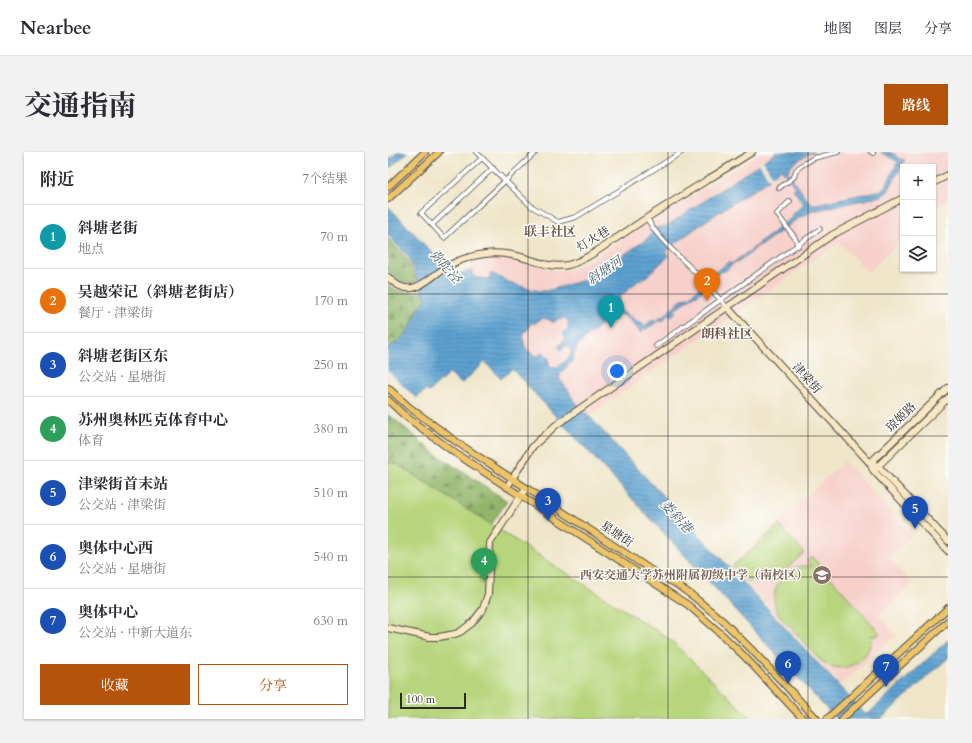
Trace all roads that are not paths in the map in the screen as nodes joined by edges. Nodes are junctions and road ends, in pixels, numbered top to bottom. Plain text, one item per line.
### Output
1 (425, 152) edge
2 (439, 152) edge
3 (536, 152) edge
4 (682, 152) edge
5 (752, 152) edge
6 (838, 152) edge
7 (478, 153) edge
8 (482, 158) junction
9 (493, 168) junction
10 (948, 175) edge
11 (506, 180) junction
12 (936, 181) edge
13 (388, 187) edge
14 (779, 188) dead end
15 (388, 200) edge
16 (900, 200) edge
17 (790, 202) dead end
18 (647, 218) junction
19 (432, 225) junction
20 (820, 229) dead end
21 (798, 246) junction
22 (388, 277) edge
23 (720, 300) junction
24 (727, 307) junction
25 (656, 346) dead end
26 (388, 388) edge
27 (948, 388) edge
28 (948, 398) edge
29 (388, 400) edge
30 (870, 463) junction
31 (876, 468) junction
32 (512, 479) junction
33 (507, 487) junction
34 (526, 488) junction
35 (520, 496) junction
36 (948, 541) edge
37 (948, 551) edge
38 (948, 608) edge
39 (948, 621) edge
40 (388, 628) edge
41 (829, 717) edge
42 (803, 719) edge
43 (817, 719) edge
44 (842, 719) edge

1 - 13 main road
2 - 15 main road
3 - 11 street
4 - 11 street
5 - 18 street, 灯火巷
6 - 14 street
7 - 8 street
8 - 9 street
8 - 19 street
9 - 11 street
9 - 19 street
10 - 12 street
11 - 19 street
16 - 24 street
17 - 21 street
18 - 22 street, 灯火巷
18 - 23 street
20 - 21 street
21 - 23 street
23 - 24 street
23 - 25 street
24 - 30 street, 津梁街
24 - 32 street
26 - 32 main road, 星塘街
27 - 30 street, 琼姬路
28 - 31 street, 琼姬路
29 - 33 main road, 星塘街
30 - 31 street, 津梁街
31 - 36 street, 津梁街
31 - 37 street, 津梁街
32 - 33 street
32 - 34 main road, 星塘街
33 - 35 main road, 星塘街
34 - 35 street
34 - 43 main road, 星塘街
35 - 40 street
35 - 42 main road, 星塘街
38 - 41 main road
39 - 44 main road

